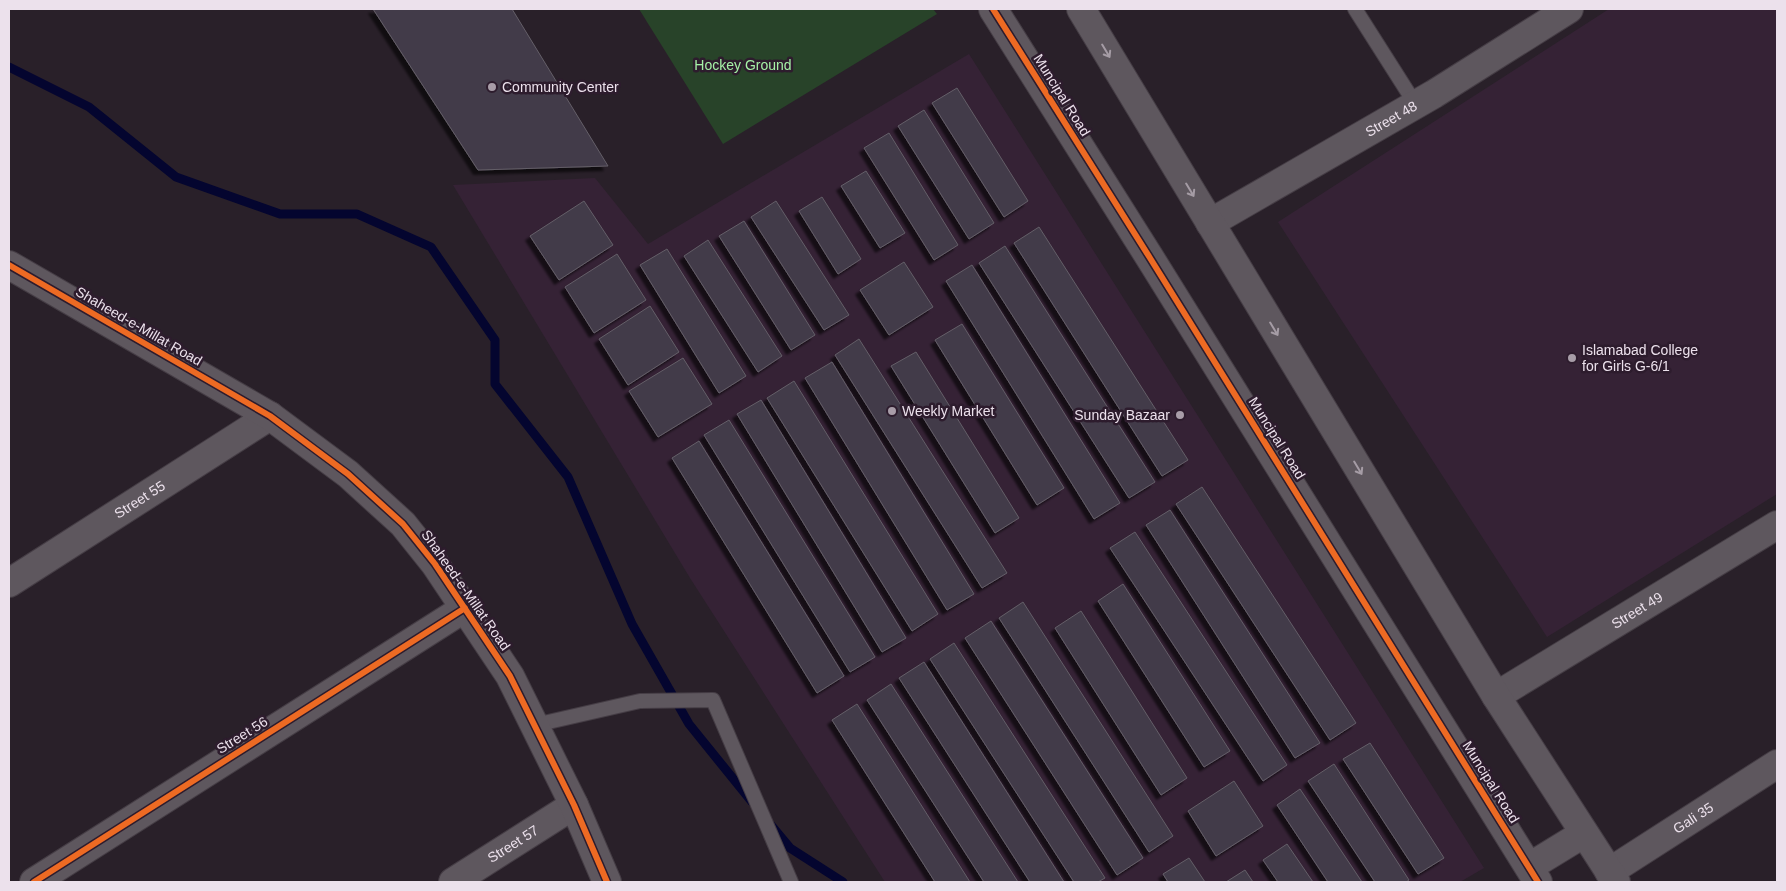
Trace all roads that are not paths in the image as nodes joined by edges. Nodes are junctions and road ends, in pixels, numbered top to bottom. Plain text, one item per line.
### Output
1 (993, 9) edge
2 (1081, 9) edge
3 (1355, 9) edge
4 (1569, 9) edge
5 (1416, 105) junction
6 (1210, 223) junction
7 (9, 265) edge
8 (270, 416) junction
9 (1777, 525) edge
10 (9, 583) edge
11 (465, 608) junction
12 (1496, 696) junction
13 (535, 725) junction
14 (1777, 764) edge
15 (574, 804) junction
16 (1583, 834) junction
17 (1534, 875) edge
18 (1612, 877) edge
19 (34, 882) edge
20 (452, 882) edge
21 (607, 882) edge
22 (791, 882) edge

1 - 17 street, Muncipal Road
2 -> 6 street
3 - 5 lane
4 - 5 street, Street 48
5 - 6 street, Street 48
6 -> 12 street
7 - 8 street, Shaheed-e-Millat Road
8 - 10 street, Street 55
8 - 11 street, Shaheed-e-Millat Road
9 - 12 street, Street 49
11 - 13 street, Shaheed-e-Millat Road
11 - 19 street, Street 56
12 - 16 street
13 - 15 street, Shaheed-e-Millat Road
13 - 22 lane
14 - 18 street, Gali 35
15 - 20 street, Street 57
15 - 21 street, Shaheed-e-Millat Road
16 - 17 street
16 - 18 street

